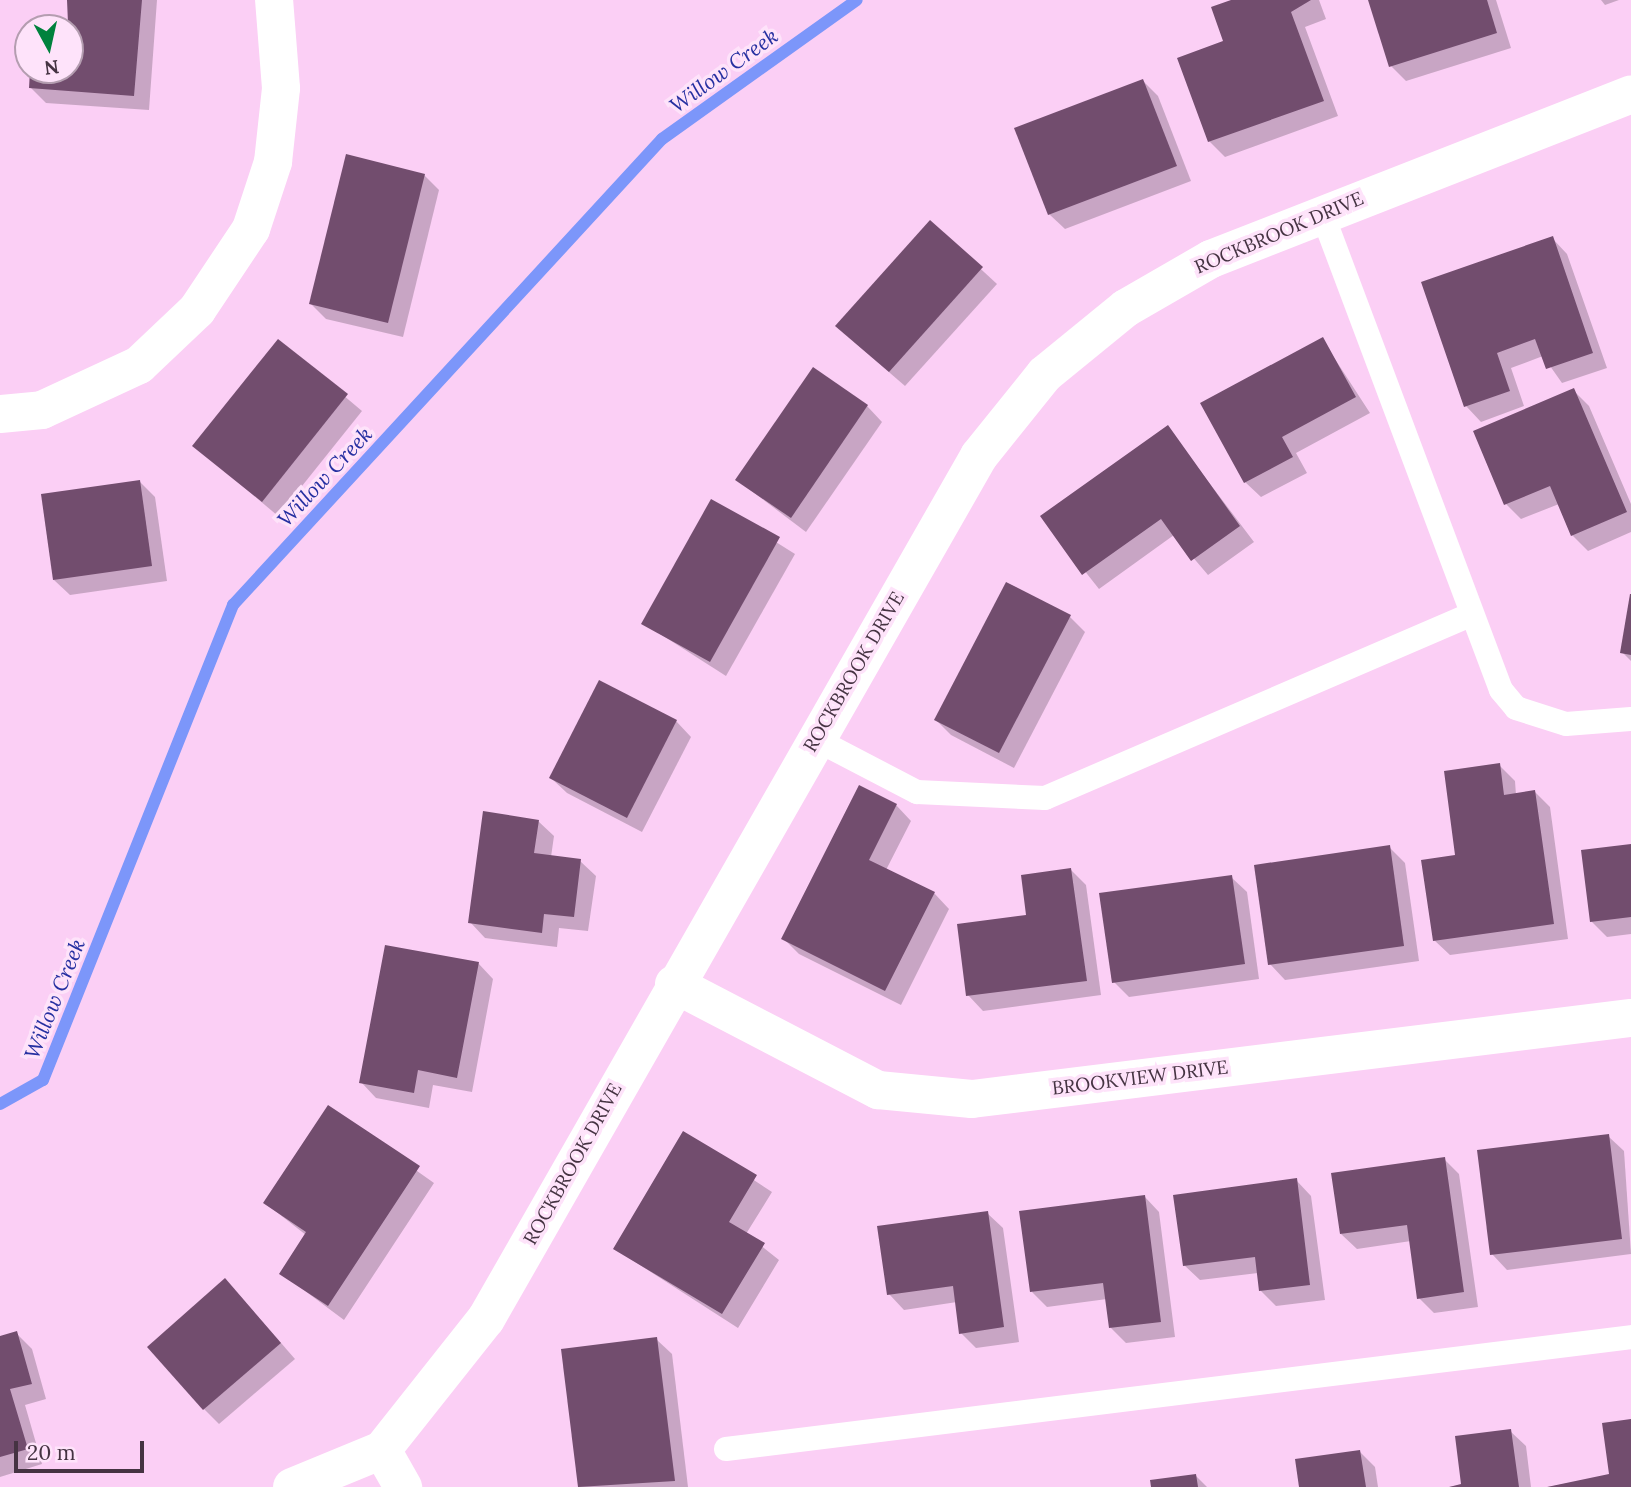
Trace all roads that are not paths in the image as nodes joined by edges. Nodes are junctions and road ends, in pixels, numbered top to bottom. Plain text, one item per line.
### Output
1 (274, 0) edge
2 (1629, 102) edge
3 (1322, 213) junction
4 (0, 414) edge
5 (1470, 615) junction
6 (1631, 719) edge
7 (815, 740) junction
8 (674, 984) junction
9 (1631, 1018) edge
10 (1631, 1337) edge
11 (382, 1450) junction
12 (726, 1450) dead end
13 (292, 1487) edge
14 (403, 1487) edge

1 - 4 street
2 - 3 street, ROCKBROOK DRIVE
3 - 5 lane
3 - 7 street, ROCKBROOK DRIVE
5 - 6 lane
5 - 7 lane
7 - 8 street, ROCKBROOK DRIVE
8 - 9 street, BROOKVIEW DRIVE
8 - 11 street, ROCKBROOK DRIVE
10 - 12 lane
11 - 13 street, ROCKBROOK DRIVE
11 - 14 street

